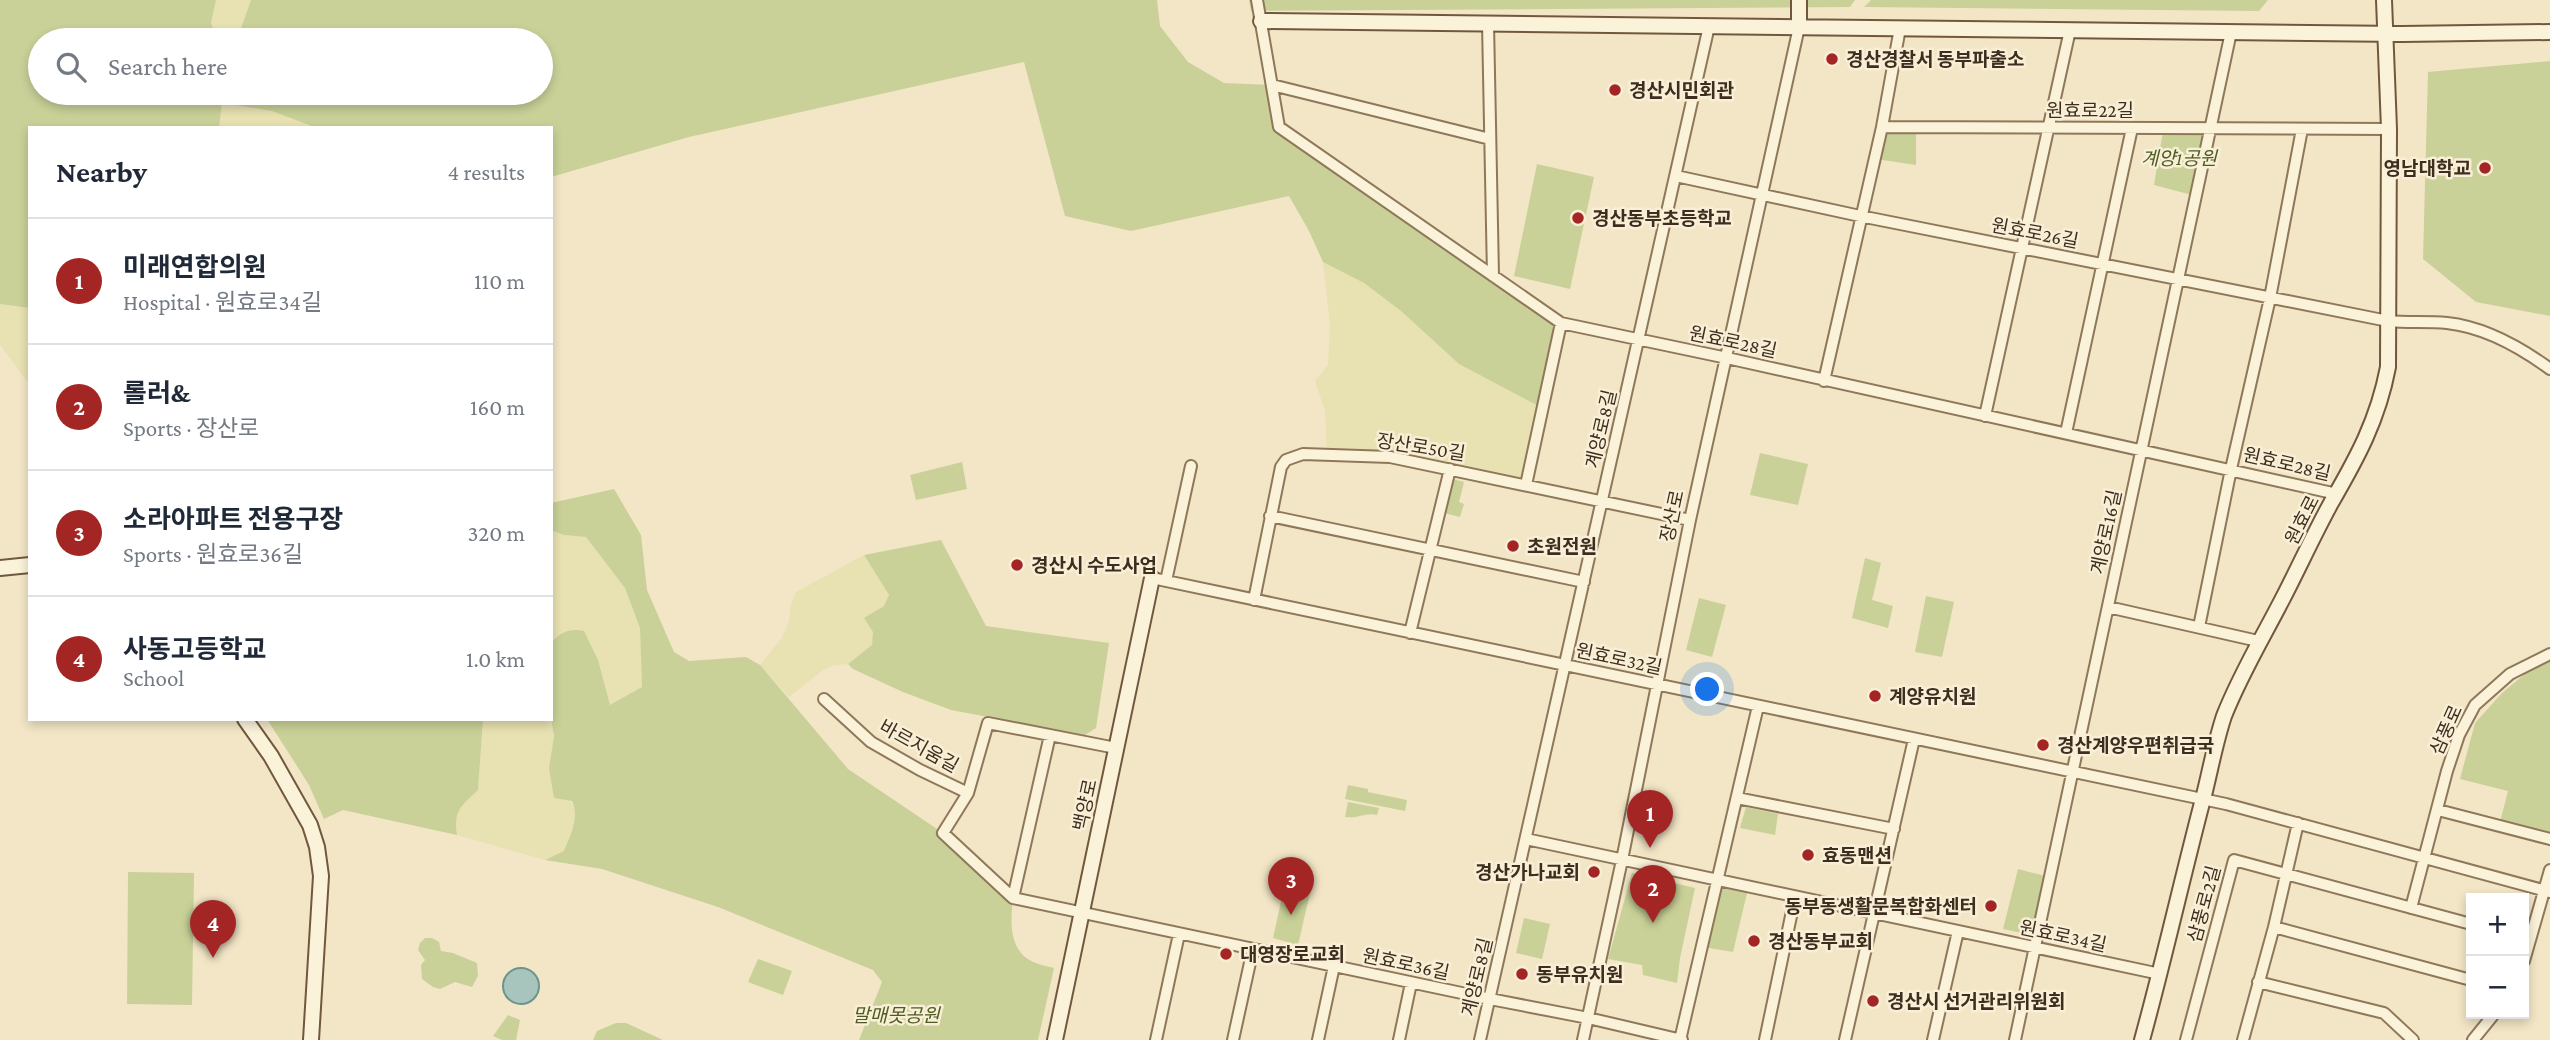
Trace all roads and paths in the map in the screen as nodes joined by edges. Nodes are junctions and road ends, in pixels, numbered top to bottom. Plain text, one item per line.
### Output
1 (1257, 0) edge
2 (1799, 0) edge
3 (2385, 0) edge
4 (1261, 21) junction
5 (1488, 23) junction
6 (1709, 26) junction
7 (1799, 27) junction
8 (1900, 28) junction
9 (2070, 30) junction
10 (2231, 32) junction
11 (2550, 32) edge
12 (2386, 33) junction
13 (1272, 85) junction
14 (1882, 127) junction
15 (2049, 127) junction
16 (2132, 128) junction
17 (2211, 128) junction
18 (2302, 129) junction
19 (2389, 129) junction
20 (1490, 139) junction
21 (1676, 176) junction
22 (1761, 194) junction
23 (1860, 216) junction
24 (2022, 248) junction
25 (2104, 264) junction
26 (1493, 276) junction
27 (2178, 279) junction
28 (2270, 298) junction
29 (2388, 321) junction
30 (1561, 323) junction
31 (1639, 340) junction
32 (1727, 358) junction
33 (2550, 369) edge
34 (1824, 381) junction
35 (1985, 416) junction
36 (2066, 433) junction
37 (2142, 450) junction
38 (1191, 466) dead end
39 (1450, 469) junction
40 (2231, 469) junction
41 (1526, 485) junction
42 (2337, 494) junction
43 (1602, 501) junction
44 (1270, 516) junction
45 (1690, 520) junction
46 (1430, 550) junction
47 (28, 565) edge
48 (0, 568) edge
49 (1159, 580) junction
50 (1584, 582) junction
51 (1254, 600) junction
52 (2108, 607) junction
53 (2199, 627) junction
54 (1410, 633) junction
55 (2258, 641) junction
56 (2550, 654) edge
57 (1565, 665) junction
58 (1656, 684) junction
59 (824, 699) dead end
60 (1758, 706) junction
61 (246, 721) edge
62 (1049, 735) junction
63 (1914, 739) junction
64 (1116, 748) junction
65 (2072, 772) junction
66 (968, 793) junction
67 (1737, 798) junction
68 (2203, 800) junction
69 (2438, 810) junction
70 (2298, 823) junction
71 (1894, 829) junction
72 (1526, 839) junction
73 (2550, 839) edge
74 (2426, 857) junction
75 (1622, 860) junction
76 (2550, 870) edge
77 (2286, 874) junction
78 (1717, 881) junction
79 (2547, 891) edge
80 (1795, 897) junction
81 (1013, 898) junction
82 (2412, 908) junction
83 (1082, 913) junction
84 (1874, 914) junction
85 (2466, 923) edge
86 (2274, 927) junction
87 (1958, 931) junction
88 (1179, 933) junction
89 (2529, 933) edge
90 (2035, 947) junction
91 (1253, 949) junction
92 (1334, 966) junction
93 (2160, 974) junction
94 (2466, 979) edge
95 (2258, 982) junction
96 (1411, 983) junction
97 (1490, 999) junction
98 (1588, 1018) junction
99 (2490, 1019) edge
100 (311, 1040) edge
101 (1055, 1040) edge
102 (1156, 1040) edge
103 (1233, 1040) edge
104 (1318, 1040) edge
105 (1399, 1040) edge
106 (1480, 1040) edge
107 (1583, 1040) edge
108 (1681, 1040) edge
109 (1765, 1040) edge
110 (1845, 1040) edge
111 (1933, 1040) edge
112 (2015, 1040) edge
113 (2142, 1040) edge
114 (2186, 1040) edge
115 (2243, 1040) edge
116 (2413, 1040) edge
117 (2473, 1040) edge

1 - 4 street, 원효로28길
2 - 7 street, 장산로
3 - 12 street, 원효로
4 - 5 street
4 - 13 street, 원효로28길
5 - 6 street
5 - 20 street
6 - 7 street
6 - 21 street, 계양로8길
7 - 8 street
7 - 22 street, 장산로
8 - 9 street
8 - 14 street
9 - 10 street
9 - 15 street
10 - 12 street
10 - 17 street, 계양로16길
11 - 12 street
12 - 19 street, 원효로
13 - 20 street
13 - 26 street, 원효로28길
14 - 15 street, 원효로22길
14 - 23 street
15 - 16 street, 원효로22길
15 - 24 street
16 - 17 street, 원효로22길
16 - 25 street
17 - 18 street, 원효로22길
17 - 27 street, 계양로16길
18 - 19 street, 원효로22길
18 - 28 street
19 - 29 street, 원효로
20 - 26 street
21 - 22 street, 원효로26길
21 - 31 street, 계양로8길
22 - 23 street, 원효로26길
22 - 32 street, 장산로
23 - 24 street, 원효로26길
23 - 34 street
24 - 25 street, 원효로26길
24 - 35 street
25 - 27 street, 원효로26길
25 - 36 street
26 - 30 street, 원효로28길
27 - 28 street, 원효로26길
27 - 37 street, 계양로16길
28 - 29 street, 원효로26길
28 - 40 street
29 - 33 street, 원효로26길
29 - 42 street, 원효로
30 - 31 street, 원효로28길
30 - 41 street
31 - 32 street, 원효로28길
31 - 43 street, 계양로8길
32 - 34 street, 원효로28길
32 - 45 street, 장산로
34 - 35 street, 원효로28길
35 - 36 street, 원효로28길
36 - 37 street, 원효로28길
37 - 40 street, 원효로28길
37 - 52 street, 계양로16길
38 - 49 street, 백양로
39 - 41 street, 장산로50길
39 - 44 street, 장산로50길
39 - 46 street
40 - 42 street, 원효로28길
40 - 53 street
41 - 43 street, 장산로50길
42 - 55 street, 원효로
43 - 45 street, 장산로50길
43 - 50 street, 계양로8길
44 - 46 street
44 - 51 street, 장산로50길
45 - 58 street, 장산로
46 - 50 street
46 - 54 street
47 - 48 street
49 - 51 street, 원효로32길
49 - 64 street, 백양로
50 - 57 street, 계양로8길
51 - 54 street, 원효로32길
52 - 53 street
52 - 65 street, 계양로16길
53 - 55 street
54 - 57 street, 원효로32길
55 - 68 street, 원효로
56 - 69 street, 삼풍로
57 - 58 street, 원효로32길
57 - 72 street, 계양로8길
58 - 60 street, 원효로32길
58 - 75 street, 장산로
59 - 66 street, 바르지움길
60 - 63 street, 원효로32길
60 - 67 street
61 - 100 street
62 - 64 street
62 - 66 street
62 - 81 street
63 - 65 street, 원효로32길
63 - 71 street
64 - 83 street, 백양로
65 - 68 street, 원효로32길
65 - 90 street, 계양로16길
66 - 81 street
67 - 71 street
67 - 78 street
68 - 70 street
68 - 93 street, 원효로
69 - 73 street
69 - 74 street, 삼풍로
70 - 74 street
70 - 77 street
71 - 84 street
72 - 75 street
72 - 97 street, 계양로8길
74 - 79 street
74 - 82 street, 삼풍로
75 - 78 street, 원효로34길
75 - 98 street, 장산로
76 - 79 street
77 - 82 street, 삼풍로2길
77 - 86 street
77 - 114 street, 삼풍로2길
78 - 80 street, 원효로34길
78 - 108 street
79 - 89 street
80 - 84 street, 원효로34길
80 - 109 street
81 - 83 street, 원효로36길
82 - 85 street, 삼풍로2길
83 - 88 street, 원효로36길
83 - 101 street, 백양로
84 - 87 street, 원효로34길
84 - 110 street
86 - 94 street
86 - 95 street
87 - 90 street, 원효로34길
87 - 111 street
88 - 91 street, 원효로36길
88 - 102 street
90 - 93 street, 원효로34길
90 - 112 street, 계양로16길
91 - 92 street, 원효로36길
91 - 103 street
92 - 96 street, 원효로36길
92 - 104 street
93 - 113 street, 원효로
95 - 115 street
95 - 116 street
96 - 97 street, 원효로36길
96 - 105 street
97 - 98 street, 원효로36길
97 - 106 street, 계양로8길
98 - 107 street, 장산로
98 - 108 street, 원효로36길
99 - 117 street

